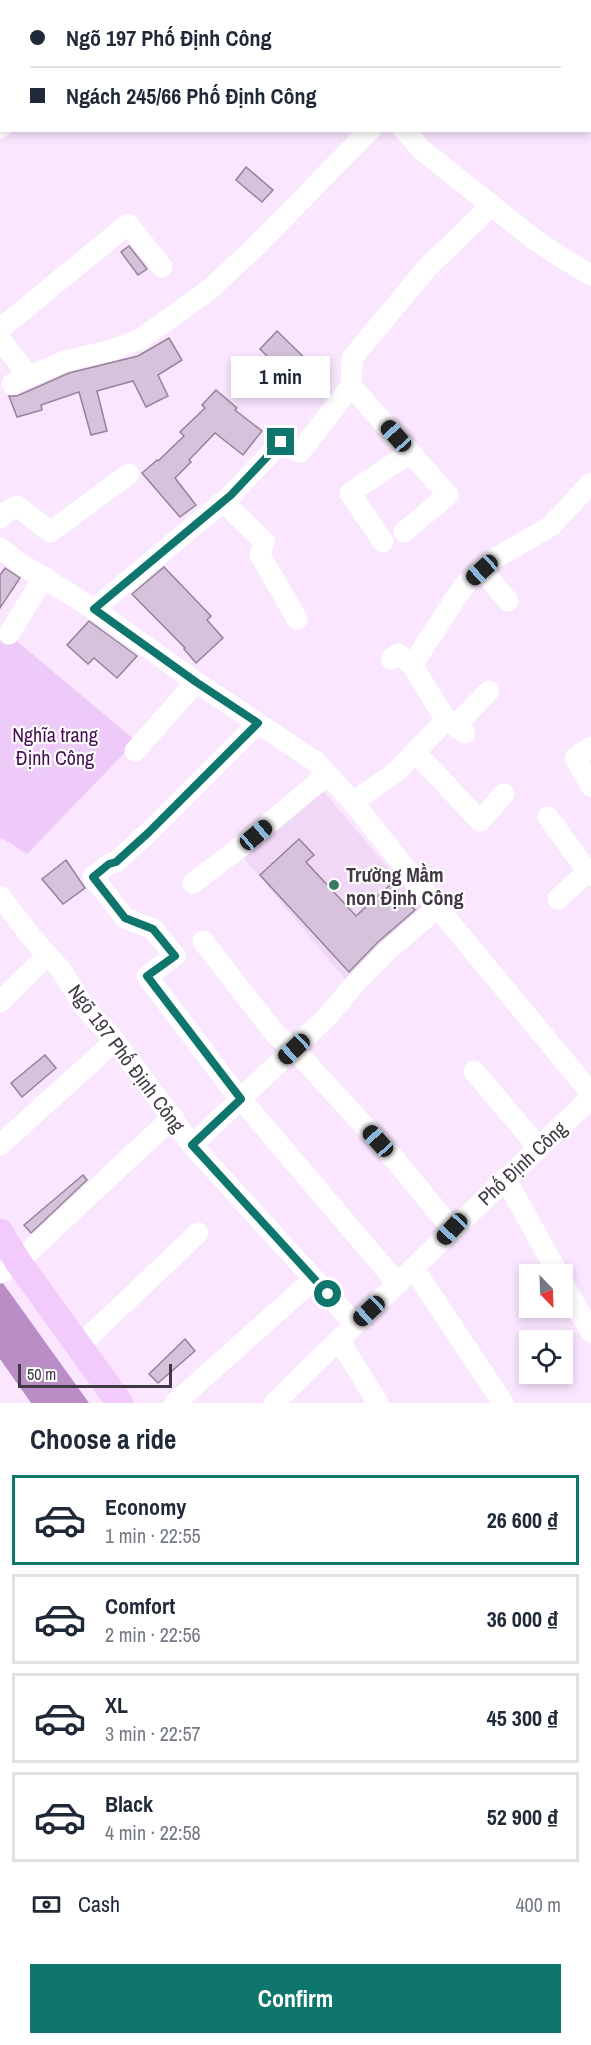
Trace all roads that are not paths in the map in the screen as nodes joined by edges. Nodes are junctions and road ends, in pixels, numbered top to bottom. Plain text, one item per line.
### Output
1 (368, 132) edge
2 (406, 132) edge
3 (492, 205) junction
4 (162, 267) dead end
5 (591, 275) edge
6 (0, 329) edge
7 (0, 339) edge
8 (351, 386) junction
9 (410, 453) junction
10 (129, 474) dead end
11 (591, 483) edge
12 (223, 502) junction
13 (2, 513) edge
14 (404, 532) dead end
15 (383, 542) dead end
16 (0, 548) edge
17 (482, 570) junction
18 (44, 577) junction
19 (508, 601) dead end
20 (94, 609) junction
21 (297, 619) dead end
22 (9, 634) dead end
23 (196, 682) junction
24 (489, 691) dead end
25 (446, 720) junction
26 (258, 723) junction
27 (465, 733) dead end
28 (591, 747) edge
29 (135, 751) dead end
30 (416, 753) junction
31 (327, 775) junction
32 (589, 794) edge
33 (504, 795) dead end
34 (353, 802) junction
35 (548, 817) dead end
36 (589, 874) edge
37 (193, 883) dead end
38 (0, 896) edge
39 (558, 899) dead end
40 (438, 907) junction
41 (203, 941) dead end
42 (48, 955) junction
43 (0, 1002) edge
44 (115, 1041) junction
45 (294, 1049) junction
46 (474, 1071) dead end
47 (591, 1093) edge
48 (591, 1098) edge
49 (241, 1099) junction
50 (173, 1117) junction
51 (0, 1145) edge
52 (192, 1145) junction
53 (539, 1148) junction
54 (505, 1178) junction
55 (452, 1229) junction
56 (0, 1232) edge
57 (198, 1233) dead end
58 (553, 1264) edge
59 (7, 1268) edge
60 (414, 1269) junction
61 (314, 1279) junction
62 (398, 1284) junction
63 (573, 1301) edge
64 (355, 1324) junction
65 (591, 1332) edge
66 (339, 1340) junction
67 (79, 1346) junction
68 (120, 1403) edge
69 (175, 1403) edge
70 (274, 1403) edge
71 (378, 1403) edge
72 (503, 1403) edge

1 - 7 street
2 - 3 street
3 - 5 street
3 - 8 street
4 - 6 street
8 - 9 street
8 - 12 street
9 - 14 street
9 - 15 street
10 - 13 street
11 - 17 street
12 - 20 street
12 - 21 street
16 - 18 street
17 - 19 street
17 - 25 street
18 - 20 street
18 - 22 street
20 - 23 street
23 - 26 street
23 - 29 street
24 - 25 street
25 - 27 street
25 - 30 street
26 - 31 street
26 - 49 street
28 - 32 street
30 - 33 street
30 - 34 street
31 - 34 street
31 - 37 street
34 - 40 street
35 - 36 street
36 - 39 street
38 - 42 street, Ngõ 197 Phố Định Công
40 - 45 street
40 - 47 street
41 - 45 street
42 - 43 street
42 - 44 street, Ngõ 197 Phố Định Công
44 - 50 street, Ngõ 197 Phố Định Công
44 - 51 street
45 - 49 street
45 - 55 street
46 - 53 street
48 - 53 street, Phố Định Công
49 - 52 street
49 - 62 street
50 - 52 street, Ngõ 197 Phố Định Công
50 - 59 street
52 - 61 street, Ngõ 197 Phố Định Công
53 - 54 street, Phố Định Công
54 - 55 street, Phố Định Công
54 - 58 street
55 - 60 street, Phố Định Công
56 - 59 main road
57 - 67 street
59 - 67 main road
60 - 62 street, Phố Định Công
60 - 72 street
61 - 64 street, Ngõ 197 Phố Định Công
61 - 69 street
62 - 64 street, Phố Định Công
63 - 65 street
64 - 66 street, Phố Định Công
66 - 70 street, Phố Định Công
66 - 71 street
67 - 68 main road

